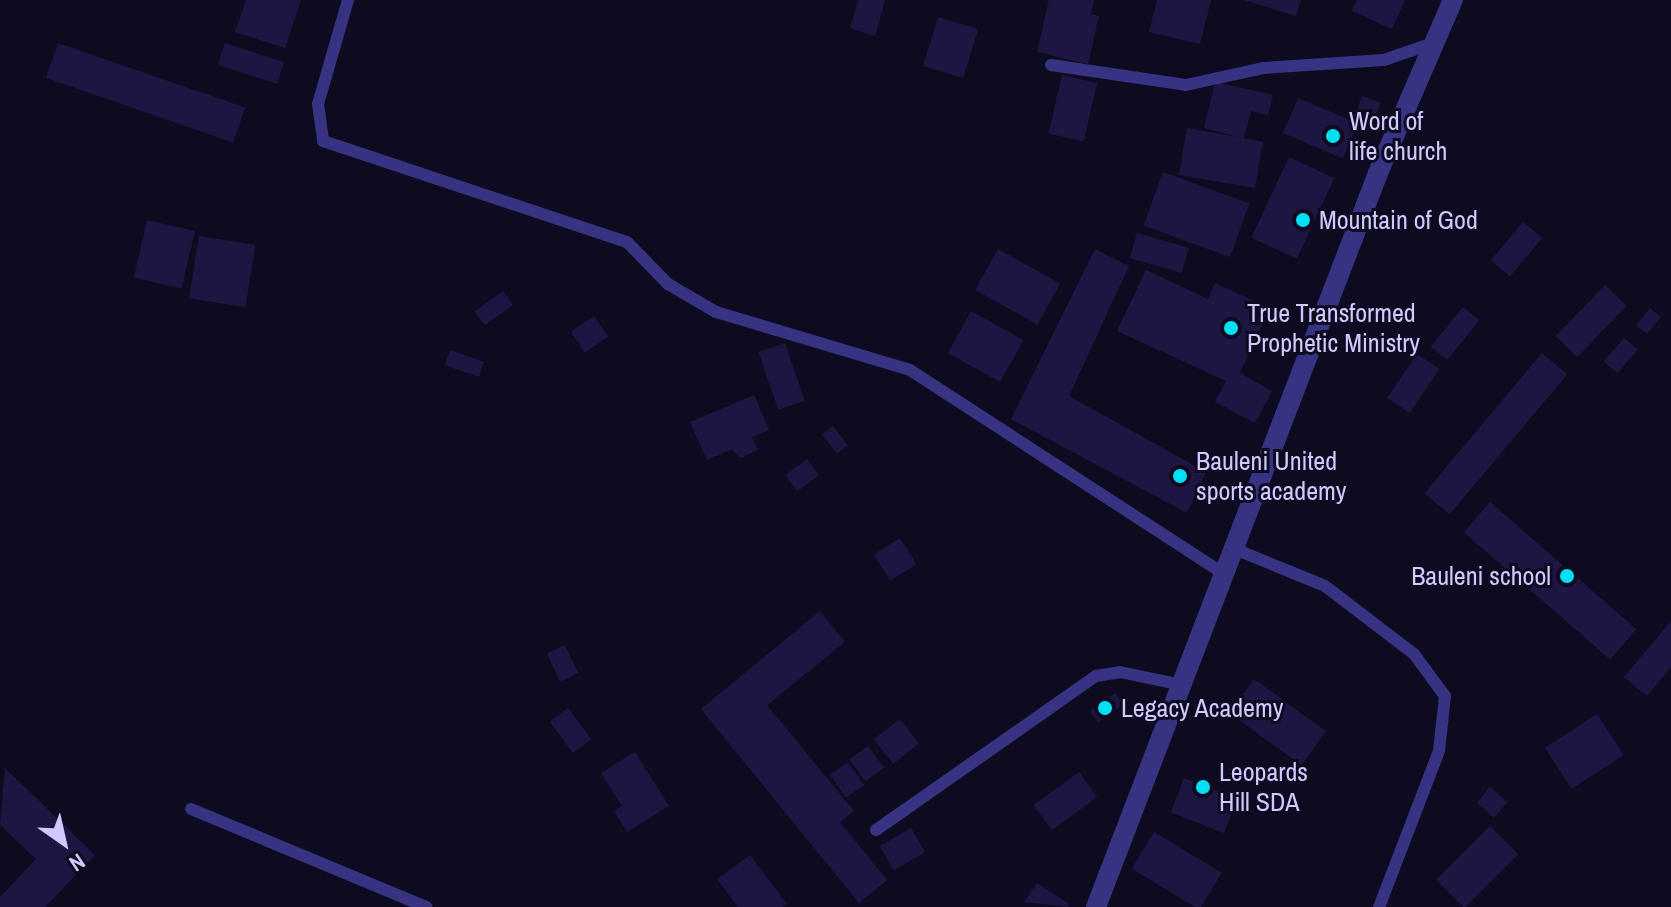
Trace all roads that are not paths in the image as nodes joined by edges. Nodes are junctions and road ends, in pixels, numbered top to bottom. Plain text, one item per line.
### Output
1 (348, 0) edge
2 (1453, 0) edge
3 (1433, 43) junction
4 (1051, 65) dead end
5 (1237, 550) junction
6 (1227, 576) junction
7 (1182, 685) junction
8 (191, 809) dead end
9 (876, 830) dead end
10 (426, 907) edge
11 (1096, 907) edge
12 (1379, 907) edge

1 - 6 lane
2 - 3 street
3 - 4 lane
3 - 5 street
5 - 6 street
5 - 12 lane
6 - 7 street
7 - 9 lane
7 - 11 street
8 - 10 lane

